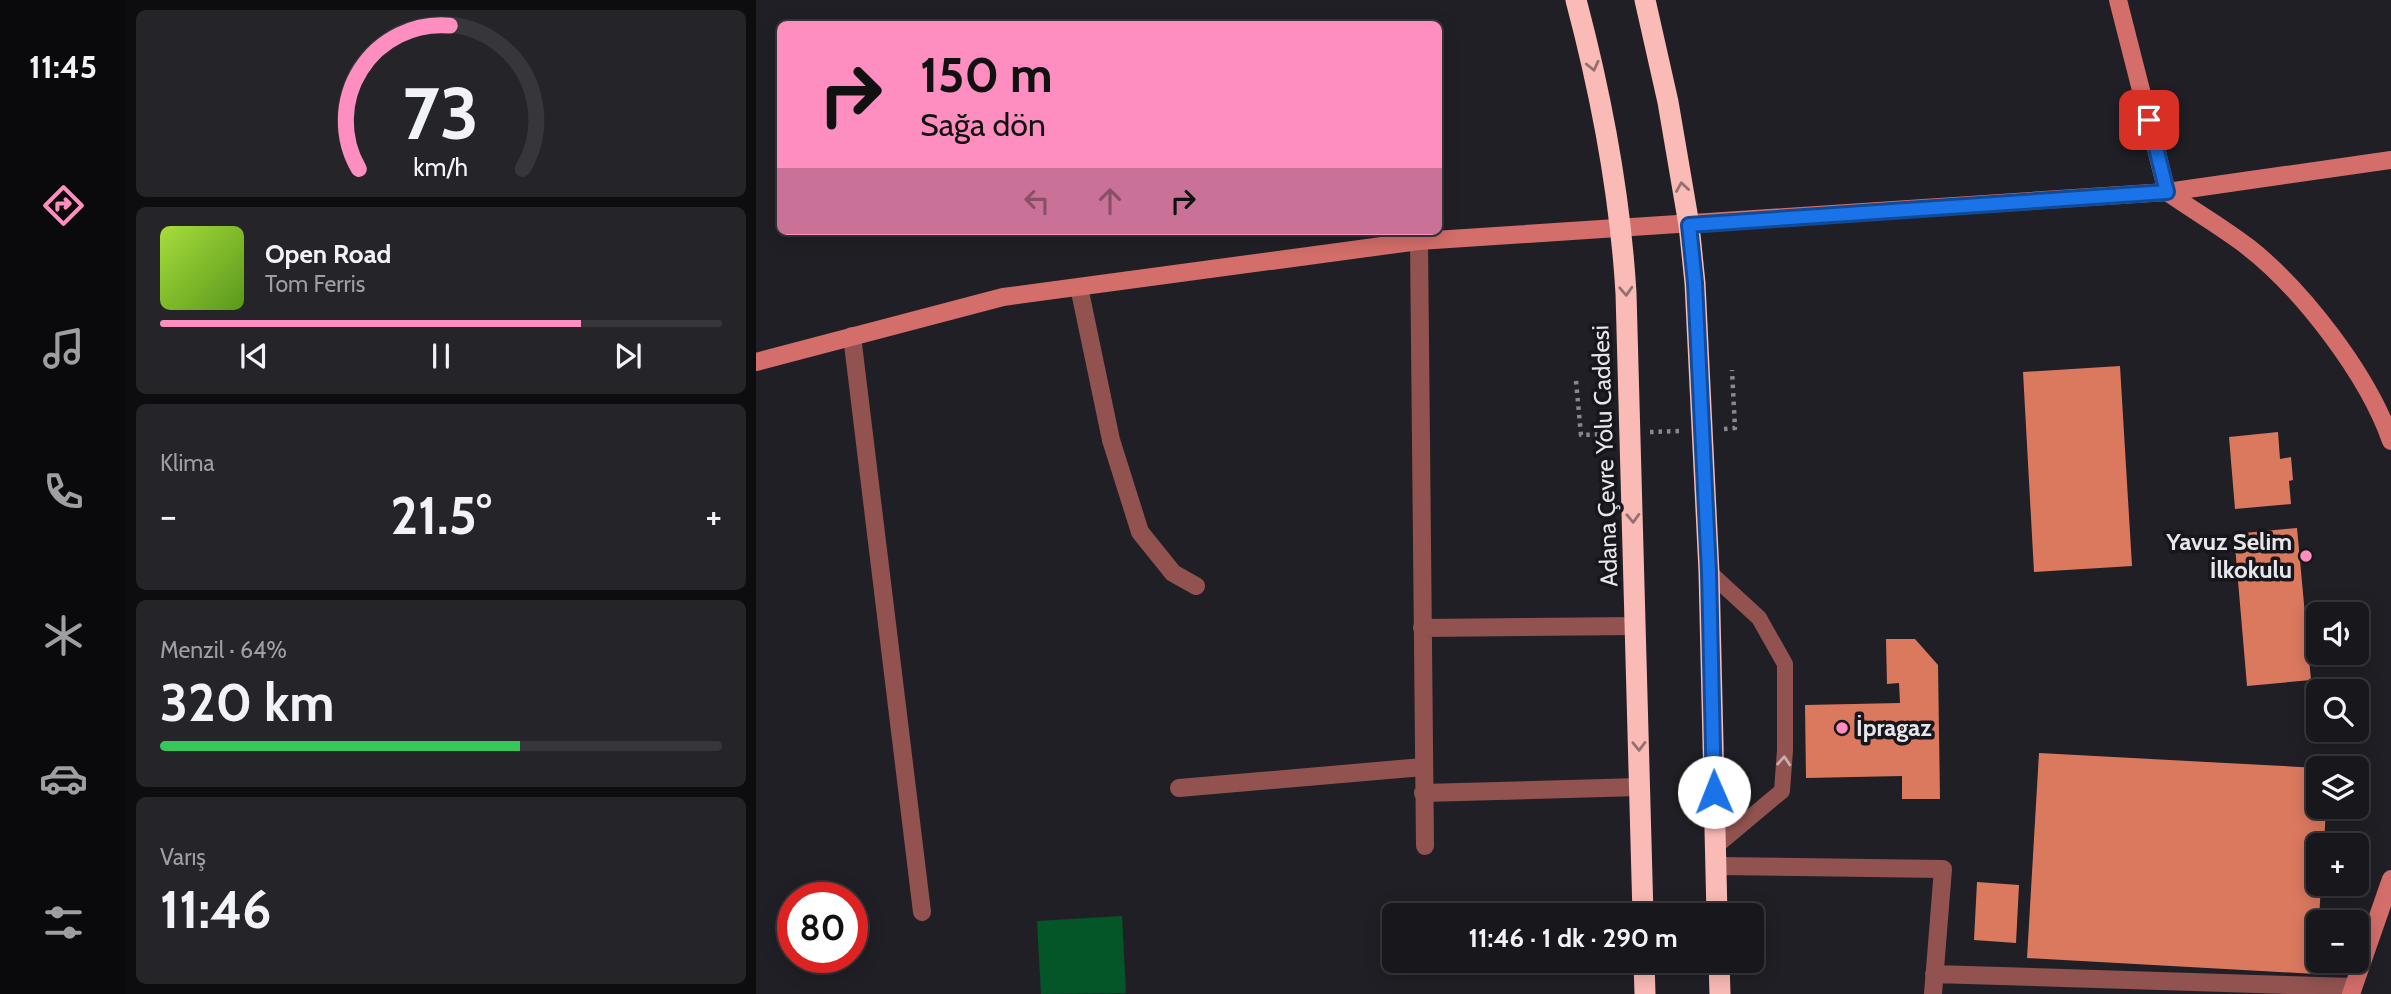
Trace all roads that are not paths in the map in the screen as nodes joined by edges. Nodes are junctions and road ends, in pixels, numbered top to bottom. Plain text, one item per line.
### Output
1 (1576, 0) edge
2 (1645, 0) edge
3 (2118, 0) edge
4 (2391, 160) edge
5 (2167, 192) junction
6 (1689, 225) junction
7 (1622, 229) junction
8 (1419, 241) junction
9 (1079, 287) junction
10 (852, 336) junction
11 (756, 362) edge
12 (2391, 440) edge
13 (1709, 572) junction
14 (1196, 586) dead end
15 (1636, 626) junction
16 (1422, 628) junction
17 (1423, 767) junction
18 (1639, 787) junction
19 (1179, 788) dead end
20 (1423, 793) junction
21 (1425, 846) dead end
22 (1716, 856) junction
23 (2391, 879) edge
24 (1643, 903) edge
25 (1717, 903) edge
26 (922, 912) dead end
27 (1644, 973) edge
28 (1719, 973) edge
29 (1934, 974) junction
30 (2352, 990) edge
31 (1645, 994) edge
32 (1720, 994) edge
33 (1933, 994) edge

1 -> 7 highway, Adana Çevre Yolu Caddesi
6 -> 2 highway
3 - 5 street
4 - 5 street
5 - 6 street
5 - 12 street
6 - 7 street
6 - 13 highway
7 - 8 street
7 -> 15 highway, Adana Çevre Yolu Caddesi
8 - 9 street
8 - 16 street
9 - 10 street
9 - 14 street
10 - 11 street
10 - 26 street
13 - 22 highway
22 -> 13 lane
15 - 16 street
15 -> 18 highway, Adana Çevre Yolu Caddesi
16 - 17 street
17 - 19 street
17 - 20 street
18 - 20 street
18 - 24 highway, Adana Çevre Yolu Caddesi
20 - 21 street
22 - 25 highway
22 - 29 street
23 - 30 street
27 - 31 highway
28 - 32 highway
29 - 30 street
29 - 33 street

